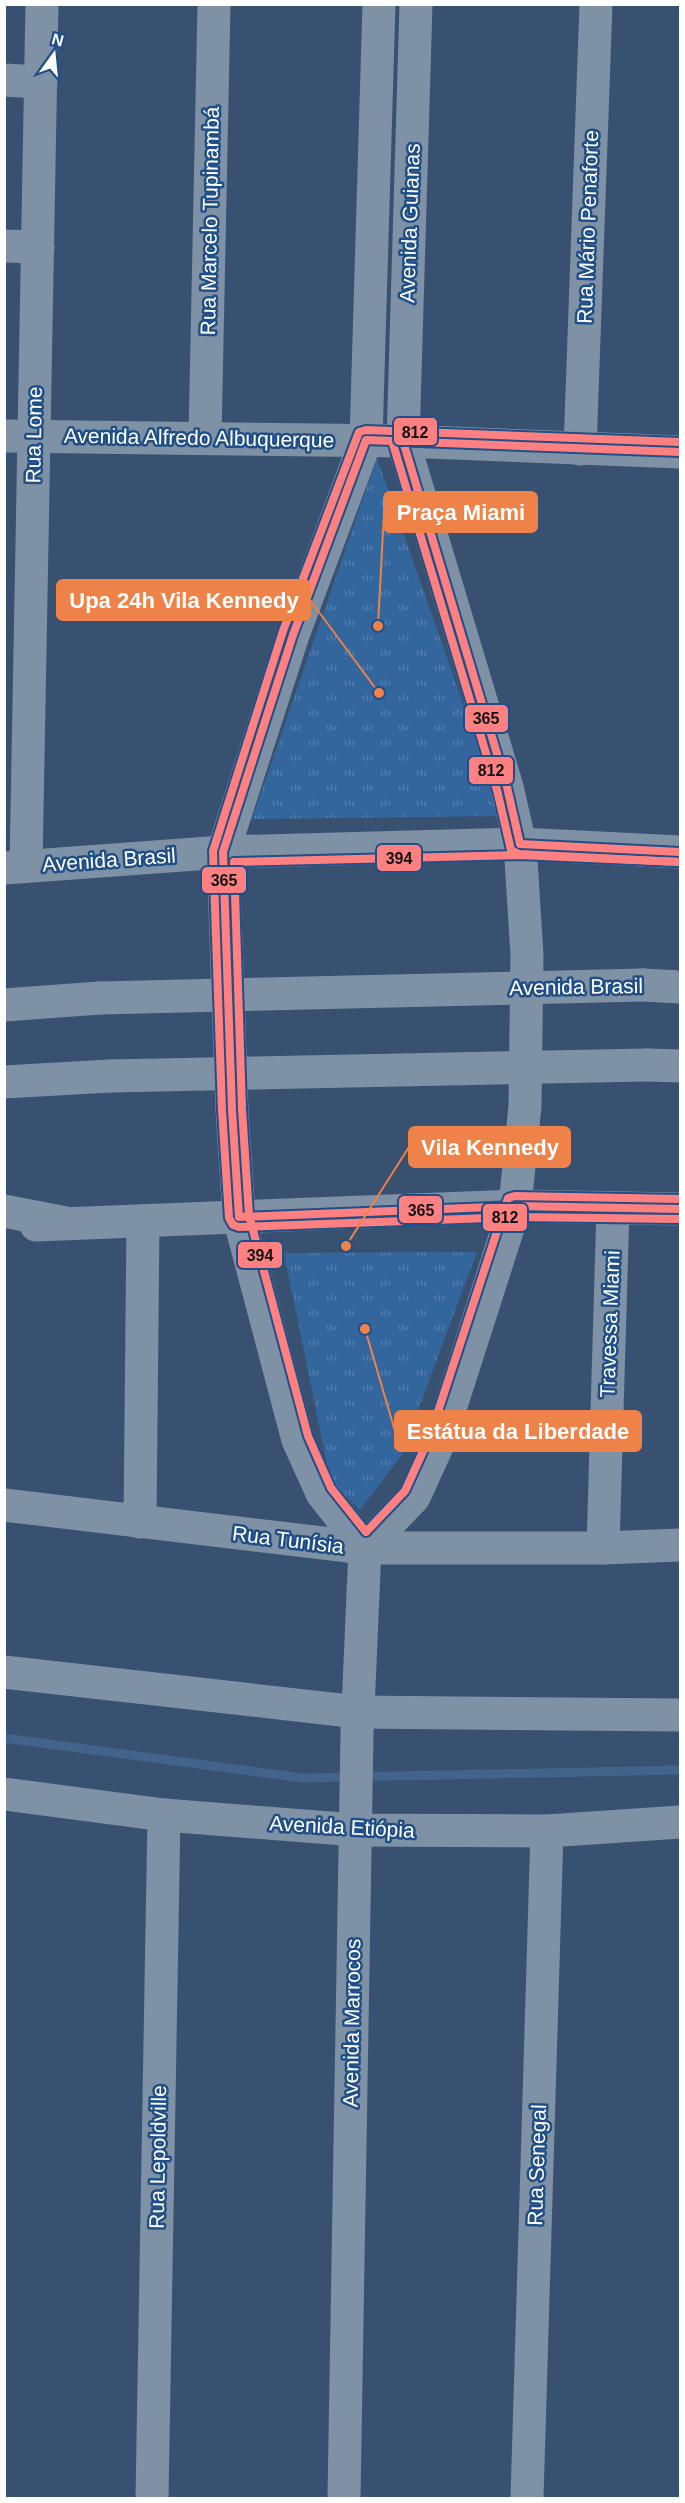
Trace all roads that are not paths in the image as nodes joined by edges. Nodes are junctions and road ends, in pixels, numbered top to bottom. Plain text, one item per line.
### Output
1 (42, 4) edge
2 (214, 4) edge
3 (379, 4) edge
4 (416, 4) edge
5 (596, 4) edge
6 (4, 81) edge
7 (41, 82) junction
8 (4, 246) edge
9 (38, 247) junction
10 (19, 436) edge
11 (205, 438) junction
12 (366, 440) junction
13 (403, 441) junction
14 (580, 449) junction
15 (681, 452) edge
16 (18, 618) edge
17 (520, 844) junction
18 (223, 852) junction
19 (681, 852) edge
20 (15, 867) edge
21 (681, 987) edge
22 (4, 1005) edge
23 (681, 1066) edge
24 (4, 1082) edge
25 (515, 1206) junction
26 (613, 1208) junction
27 (681, 1209) edge
28 (4, 1211) edge
29 (239, 1217) junction
30 (142, 1221) junction
31 (66, 1223) junction
32 (4, 1227) edge
33 (4, 1505) edge
34 (140, 1522) junction
35 (681, 1545) edge
36 (365, 1548) junction
37 (603, 1548) junction
38 (4, 1672) edge
39 (681, 1715) edge
40 (358, 1722) junction
41 (4, 1794) edge
42 (164, 1815) junction
43 (356, 1818) junction
44 (681, 1822) edge
45 (547, 1832) junction
46 (152, 2499) edge
47 (344, 2499) edge
48 (526, 2499) edge

1 - 7 street, Rua Lome
2 - 11 street, Rua Marcelo Tupinambá
3 - 12 street, Avenida Guianas
4 - 13 street, Avenida Guianas
5 - 14 street, Rua Mário Penaforte
6 - 7 street
7 - 9 street, Rua Lome
8 - 9 street
9 - 10 street, Rua Lome
10 - 11 street, Avenida Alfredo Albuquerque
10 - 16 street, Rua Lome
11 - 12 street, Avenida Alfredo Albuquerque
12 - 13 street, Avenida Alfredo Albuquerque
12 - 18 street, Avenida Guianas
13 - 14 street, Avenida Alfredo Albuquerque
13 - 17 street, Avenida Guianas
14 - 15 street, Avenida Alfredo Albuquerque
16 - 20 street, Rua Lome
17 - 18 street, Avenida Brasil
17 - 19 street, Avenida Brasil
17 - 25 street, Avenida Guianas
18 - 20 street, Avenida Brasil
18 - 29 street, Avenida Guianas
21 - 22 highway, Avenida Brasil, bridge
23 - 24 highway, bridge
25 - 26 street
25 - 29 street
25 - 36 street, Avenida Guianas
26 - 27 street
26 - 37 street, Travessa Miami
28 - 31 highway
29 - 30 street
29 - 36 street, Avenida Guianas
30 - 31 street
30 - 34 street
31 - 32 street
33 - 34 street, Rua Tunísia
34 - 36 street, Rua Tunísia
35 - 37 street, Rua Tunísia
36 - 37 street, Rua Tunísia
36 - 40 street, Avenida Marrocos
38 - 40 street
39 - 40 street
40 - 43 street, Avenida Marrocos
41 - 42 street, Avenida Etiópia
42 - 43 street, Avenida Etiópia
42 - 46 street, Rua Lepoldville
43 - 45 street, Avenida Etiópia
43 - 47 street, Avenida Marrocos
44 - 45 street, Avenida Etiópia
45 - 48 street, Rua Senegal

